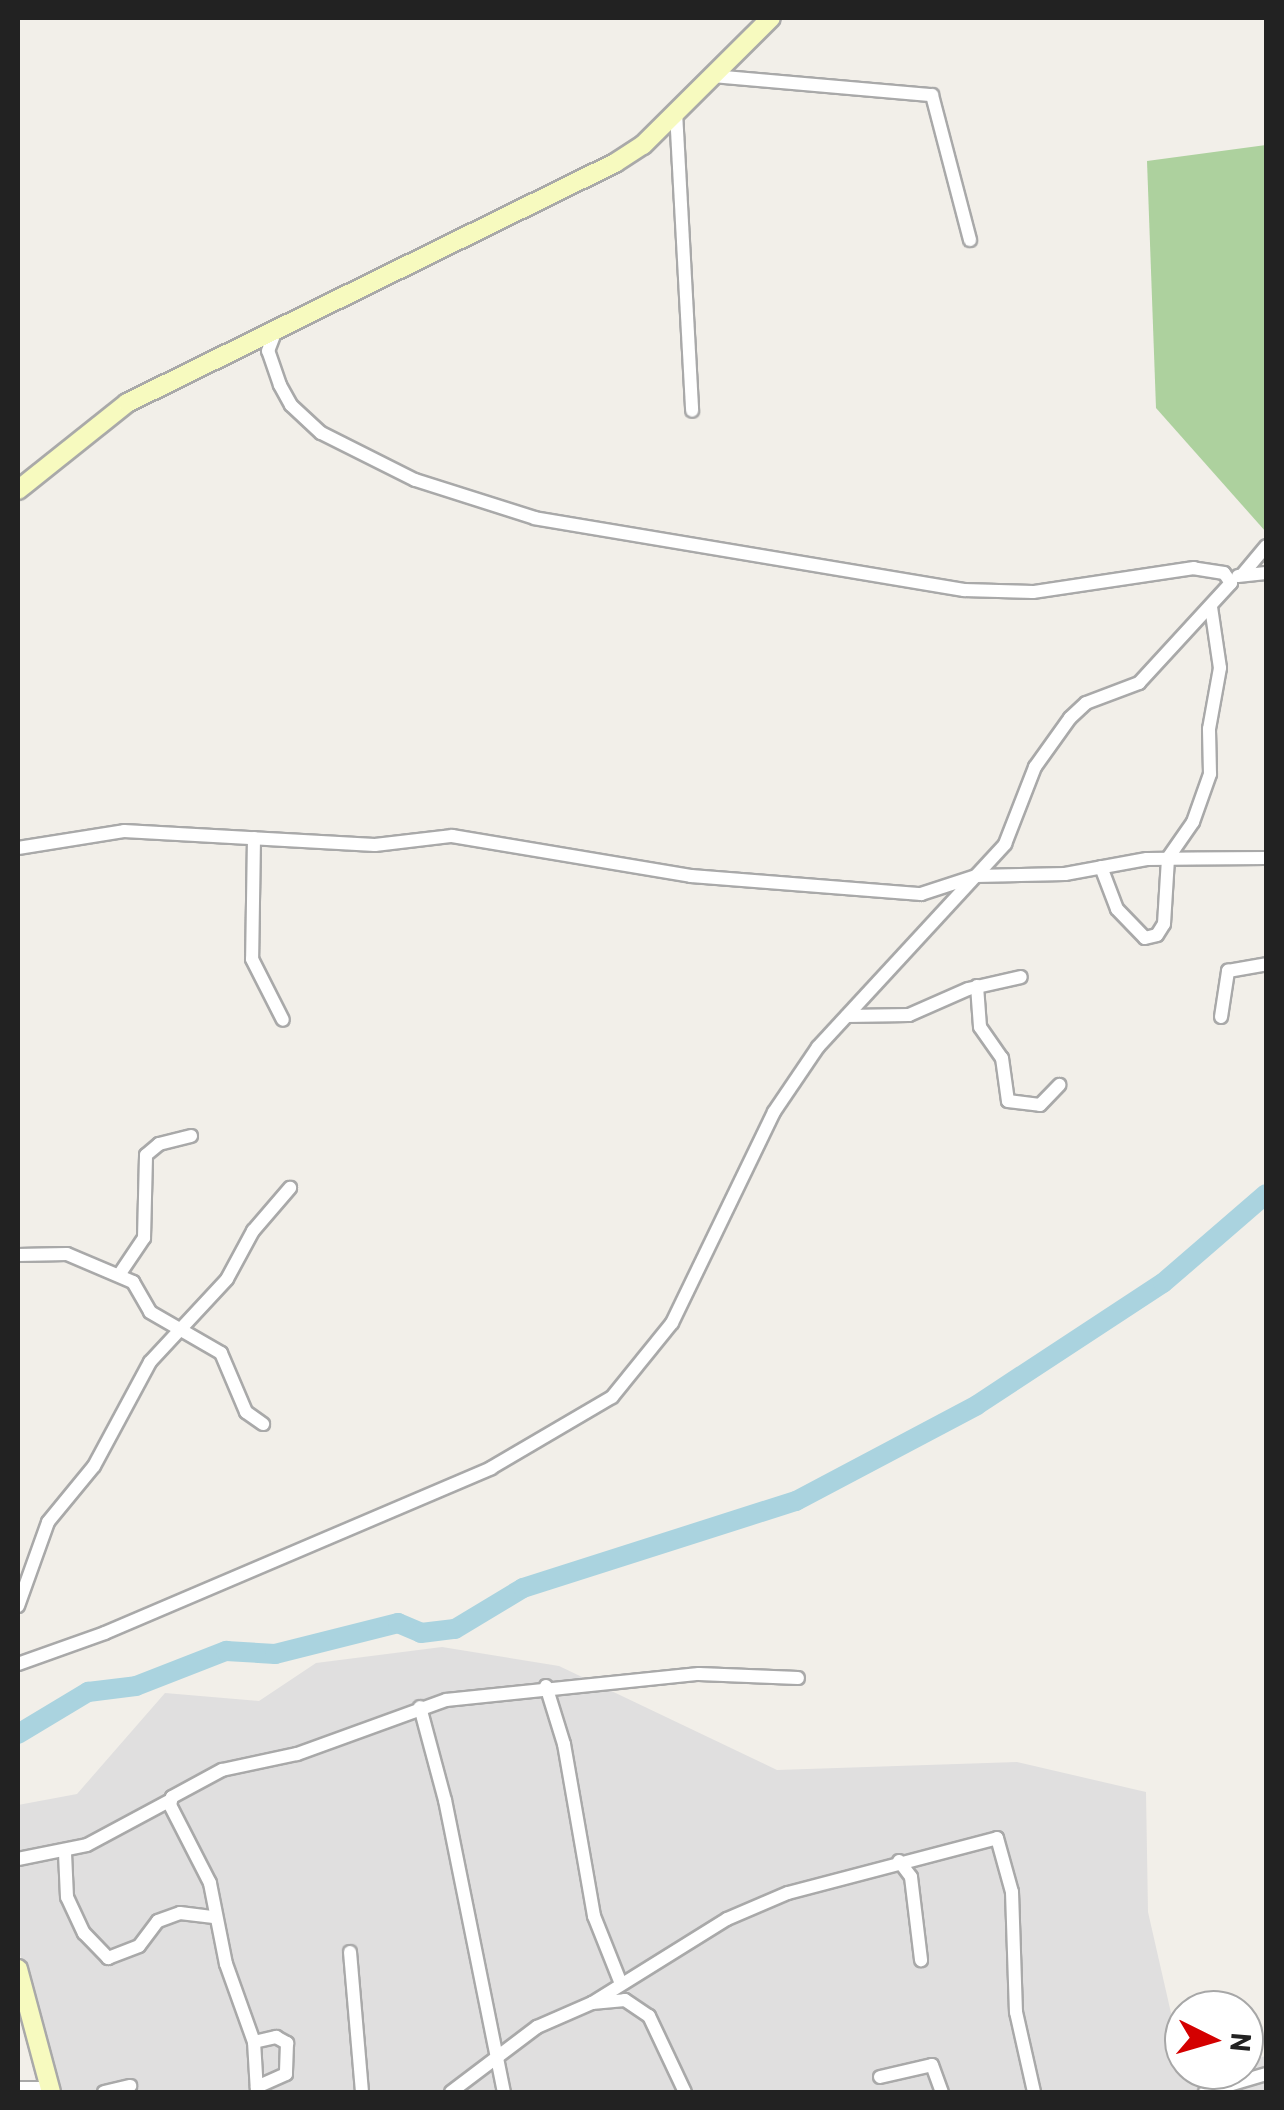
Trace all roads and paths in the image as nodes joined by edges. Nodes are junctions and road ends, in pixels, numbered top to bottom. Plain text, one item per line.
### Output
1 (771, 18) edge
2 (713, 76) junction
3 (676, 112) junction
4 (970, 240) dead end
5 (277, 328) junction
6 (692, 411) dead end
7 (18, 490) edge
8 (1266, 546) edge
9 (1266, 573) edge
10 (1237, 577) junction
11 (1211, 606) junction
12 (254, 838) junction
13 (18, 848) edge
14 (1168, 858) junction
15 (1266, 858) edge
16 (1102, 868) junction
17 (976, 876) junction
18 (1266, 964) edge
19 (1021, 978) dead end
20 (977, 986) junction
21 (847, 1016) junction
22 (1221, 1017) dead end
23 (283, 1020) dead end
24 (1059, 1085) dead end
25 (191, 1136) dead end
26 (290, 1188) dead end
27 (18, 1255) edge
28 (119, 1275) junction
29 (178, 1331) junction
30 (263, 1424) dead end
31 (18, 1606) edge
32 (18, 1664) edge
33 (798, 1678) dead end
34 (546, 1686) junction
35 (420, 1707) junction
36 (169, 1801) junction
37 (65, 1853) junction
38 (18, 1859) edge
39 (899, 1861) junction
40 (214, 1917) junction
41 (350, 1952) dead end
42 (921, 1960) dead end
43 (18, 1969) edge
44 (621, 1984) junction
45 (592, 2003) junction
46 (254, 2042) junction
47 (498, 2054) junction
48 (1266, 2074) edge
49 (880, 2077) dead end
50 (130, 2086) dead end
51 (18, 2088) edge
52 (51, 2090) edge
53 (258, 2090) edge
54 (104, 2092) edge
55 (362, 2092) edge
56 (451, 2092) edge
57 (504, 2092) edge
58 (685, 2092) edge
59 (942, 2092) edge
60 (1034, 2092) edge
61 (1205, 2092) edge

1 - 2 street
2 - 3 street
2 - 4 street
3 - 5 street
3 - 6 street
5 - 7 street
5 - 10 street
8 - 10 street
9 - 10 street
10 - 11 street
11 - 14 street
11 - 17 street
12 - 13 street
12 - 17 street
12 - 23 street
14 - 15 street
14 - 16 street
14 - 16 street
16 - 17 street
17 - 21 street
18 - 22 street
19 - 20 street
20 - 21 street
20 - 24 street
21 - 32 street
25 - 28 street
26 - 29 street
27 - 28 street
28 - 29 street
29 - 30 street
29 - 31 street
33 - 34 street
34 - 35 street
34 - 44 street
35 - 36 street
35 - 47 street
36 - 37 street
36 - 40 street
37 - 38 street
37 - 40 street
39 - 42 street
39 - 44 street
39 - 60 street
40 - 46 street
41 - 55 street
43 - 52 street
44 - 45 street
45 - 47 street
45 - 58 street
46 - 53 street
46 - 53 street
47 - 56 street
47 - 57 street
48 - 61 street
49 - 59 street
50 - 54 street
51 - 52 street

